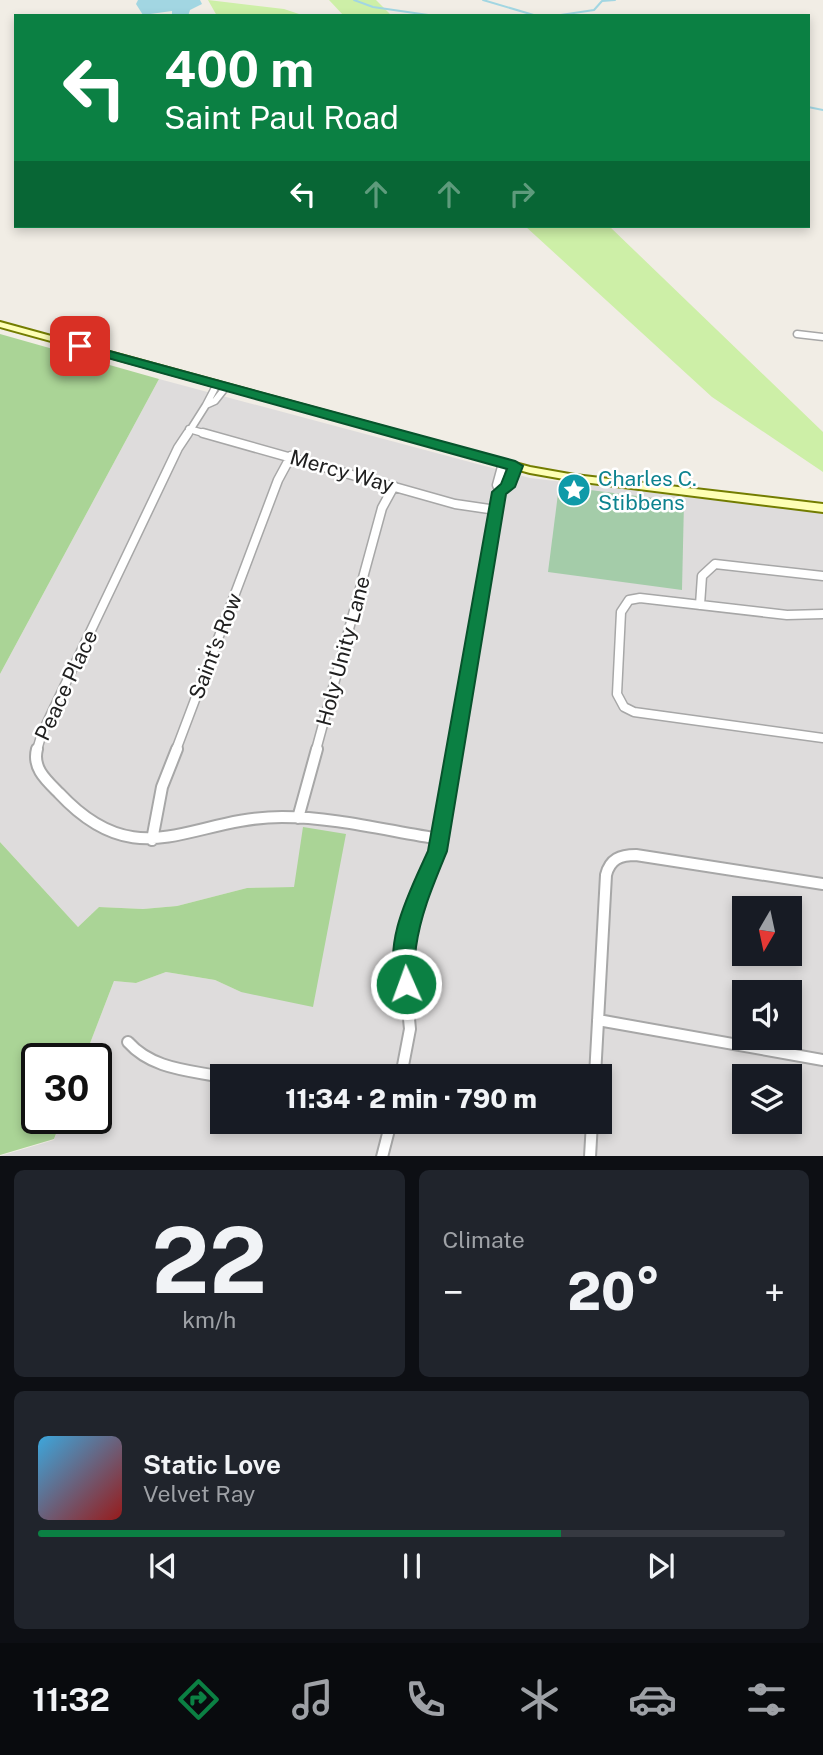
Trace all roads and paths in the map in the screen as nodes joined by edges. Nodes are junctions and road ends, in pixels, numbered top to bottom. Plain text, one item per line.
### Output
1 (0, 324) edge
2 (797, 334) dead end
3 (823, 337) edge
4 (222, 386) junction
5 (189, 429) junction
6 (291, 456) junction
7 (503, 463) junction
8 (515, 466) junction
9 (394, 486) junction
10 (499, 492) junction
11 (823, 508) edge
12 (496, 510) junction
13 (823, 576) edge
14 (700, 605) junction
15 (823, 614) edge
16 (823, 738) edge
17 (298, 818) junction
18 (440, 839) junction
19 (152, 840) junction
20 (823, 884) edge
21 (598, 1020) junction
22 (128, 1042) dead end
23 (823, 1060) edge
24 (403, 1064) edge
25 (596, 1064) edge
26 (210, 1074) edge
27 (388, 1134) edge
28 (591, 1134) edge
29 (382, 1156) edge
30 (590, 1156) edge

1 - 4 street
2 - 3 street
4 - 5 street, Peace Place
4 - 7 street
5 - 6 street, Mercy Way
5 - 19 street, Peace Place
6 - 9 street, Mercy Way
6 - 19 street, Saint's Row
7 - 8 street
7 - 10 street
8 - 10 street
8 - 11 street
9 - 12 street, Mercy Way
9 - 17 street, Holy Unity Lane
10 - 12 street
12 - 18 street
13 - 14 street
14 - 15 street
14 - 16 street
17 - 18 street, Peace Place
17 - 19 street, Peace Place
18 - 24 street
20 - 21 street
21 - 23 street
21 - 25 street
22 - 26 street
27 - 29 street
28 - 30 street

